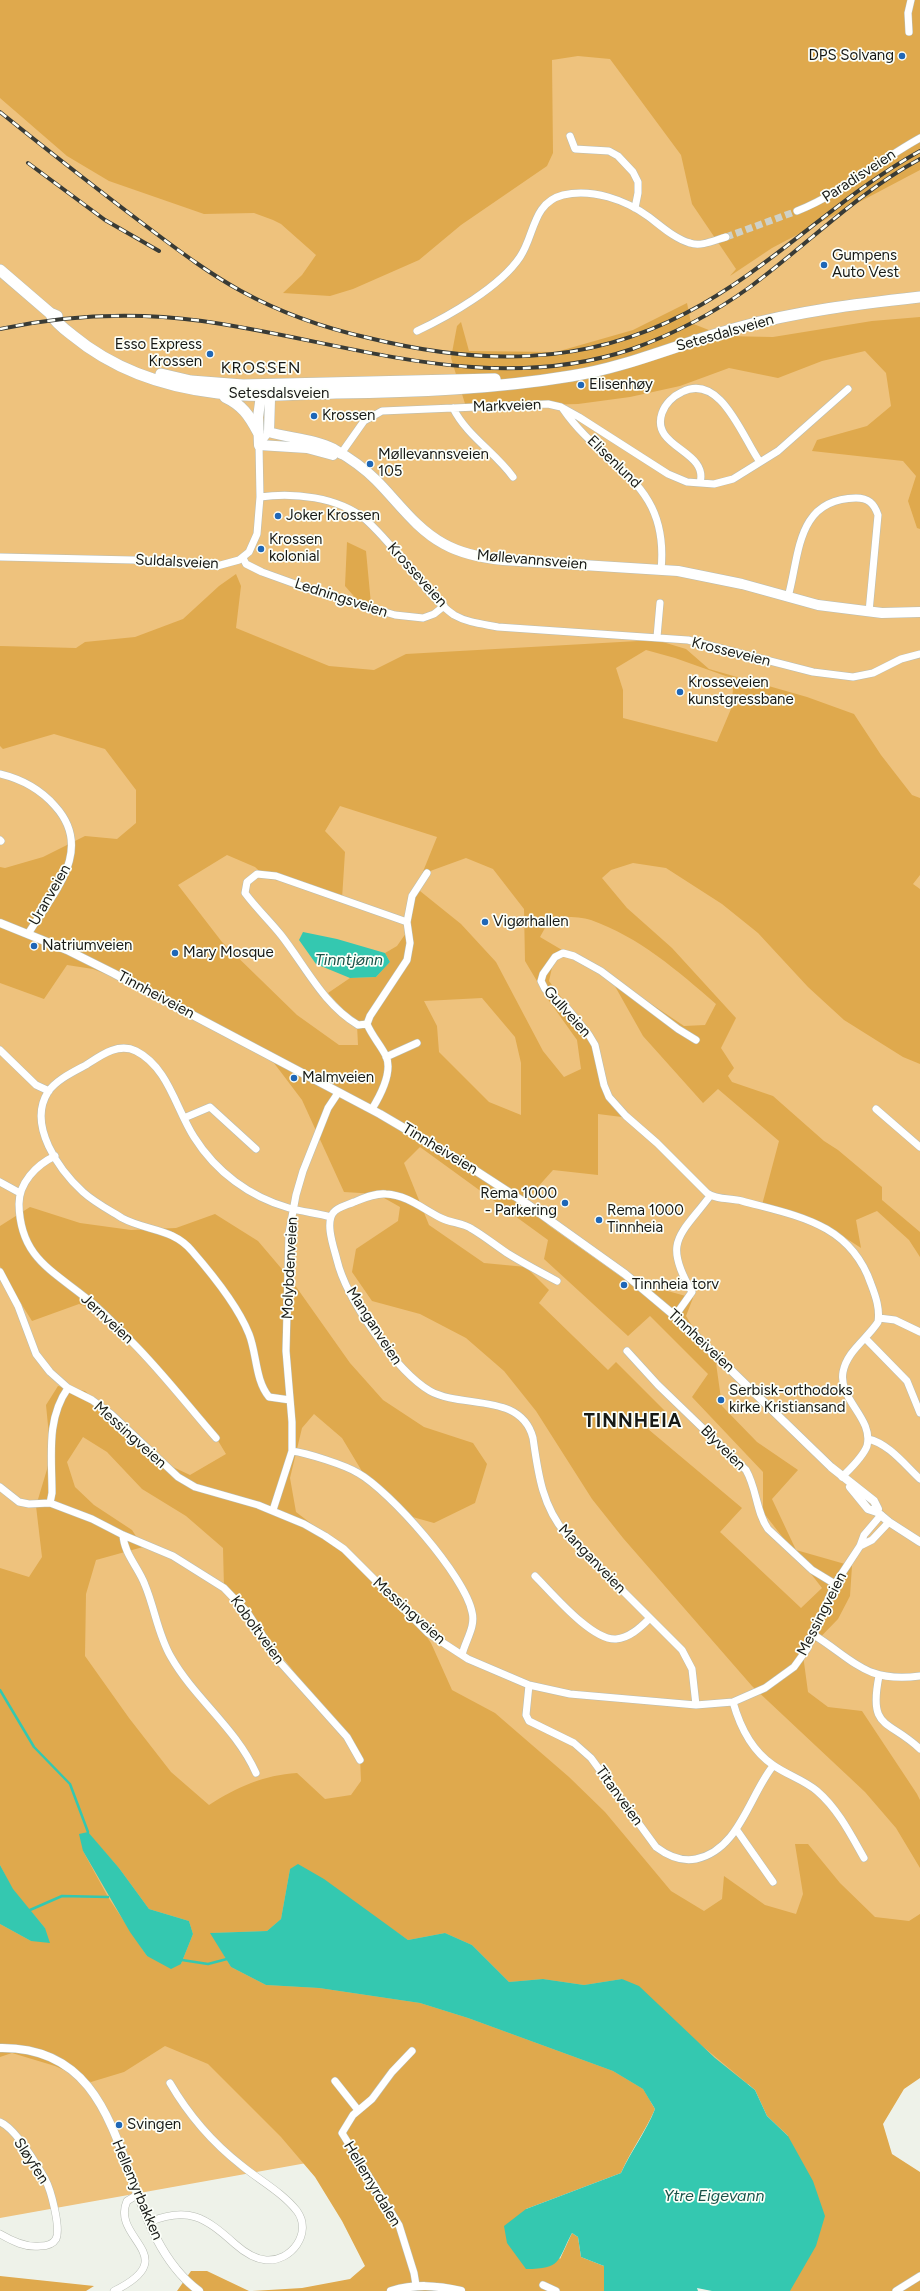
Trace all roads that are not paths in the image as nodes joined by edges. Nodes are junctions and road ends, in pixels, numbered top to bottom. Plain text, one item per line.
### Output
1 (911, 0) edge
2 (909, 32) dead end
3 (570, 136) dead end
4 (920, 138) edge
5 (634, 208) junction
6 (797, 211) tunnel mouth
7 (726, 238) tunnel mouth
8 (0, 270) edge
9 (920, 297) edge
10 (50, 313) junction
11 (417, 331) dead end
12 (532, 381) junction
13 (263, 384) junction
14 (848, 389) dead end
15 (219, 394) junction
16 (264, 395) junction
17 (561, 407) junction
18 (453, 408) junction
19 (264, 432) junction
20 (259, 445) junction
21 (340, 455) junction
22 (760, 462) junction
23 (513, 477) dead end
24 (700, 483) junction
25 (259, 494) junction
26 (0, 557) edge
27 (243, 558) junction
28 (661, 570) junction
29 (788, 597) junction
30 (660, 602) dead end
31 (444, 606) junction
32 (869, 612) junction
33 (920, 612) edge
34 (657, 638) junction
35 (920, 654) edge
36 (0, 774) edge
37 (427, 873) dead end
38 (407, 922) junction
39 (0, 923) edge
40 (28, 934) junction
41 (367, 1024) junction
42 (696, 1040) dead end
43 (417, 1043) dead end
44 (0, 1050) edge
45 (386, 1058) junction
46 (49, 1091) junction
47 (338, 1093) junction
48 (372, 1109) junction
49 (876, 1109) dead end
50 (184, 1118) junction
51 (920, 1147) edge
52 (256, 1149) dead end
53 (55, 1156) junction
54 (0, 1182) edge
55 (20, 1193) junction
56 (710, 1196) junction
57 (293, 1209) junction
58 (331, 1217) junction
59 (0, 1272) edge
60 (557, 1281) dead end
61 (675, 1316) junction
62 (879, 1318) junction
63 (920, 1332) edge
64 (865, 1338) junction
65 (627, 1351) dead end
66 (68, 1388) junction
67 (290, 1400) junction
68 (920, 1413) edge
69 (216, 1438) dead end
70 (868, 1438) junction
71 (292, 1451) junction
72 (842, 1477) junction
73 (920, 1478) edge
74 (0, 1487) edge
75 (50, 1503) junction
76 (272, 1510) junction
77 (879, 1514) junction
78 (889, 1522) junction
79 (123, 1535) junction
80 (920, 1542) edge
81 (860, 1546) junction
82 (535, 1576) dead end
83 (835, 1584) junction
84 (649, 1619) junction
85 (814, 1635) junction
86 (462, 1655) junction
87 (879, 1676) junction
88 (920, 1676) edge
89 (530, 1685) junction
90 (733, 1702) junction
91 (696, 1705) junction
92 (920, 1749) edge
93 (360, 1760) dead end
94 (773, 1766) junction
95 (256, 1772) dead end
96 (736, 1829) junction
97 (864, 1858) dead end
98 (773, 1882) dead end
99 (0, 2048) edge
100 (412, 2051) dead end
101 (335, 2081) dead end
102 (170, 2083) dead end
103 (358, 2110) junction
104 (0, 2122) edge
105 (137, 2195) junction
106 (149, 2222) junction
107 (0, 2234) edge
108 (920, 2276) edge
109 (416, 2285) junction
110 (543, 2285) dead end
111 (114, 2291) edge
112 (200, 2291) edge
113 (391, 2291) edge
114 (461, 2291) edge
115 (556, 2291) edge
116 (896, 2291) edge

1 - 2 street
3 - 5 street
4 - 6 street, Paradisveien
5 - 7 street
5 - 11 street
8 - 10 highway, Setesdalsveien
9 - 12 highway, Setesdalsveien
10 - 13 highway, Setesdalsveien
10 - 15 highway, Setesdalsveien
12 - 13 highway, Setesdalsveien
12 - 16 highway, Setesdalsveien
13 - 16 main road
14 - 22 street
15 - 16 highway, Setesdalsveien
15 - 19 highway
16 - 19 main road
17 - 18 street, Markveien
17 - 24 street
17 - 28 street, Elisenlund
18 - 21 street, Markveien
18 - 23 street, Markveien
19 - 20 main road
19 - 21 main road, Møllevannsveien
20 - 21 main road
20 - 25 street
21 - 28 main road, Møllevannsveien
22 - 24 street
22 - 24 street
25 - 27 street
25 - 31 street, Krosseveien
26 - 27 street, Suldalsveien
27 - 31 street, Ledningsveien
28 - 29 main road, Møllevannsveien
29 - 32 main road, Møllevannsveien
29 - 32 street
30 - 34 street
31 - 34 street, Krosseveien
32 - 33 main road, Møllevannsveien
34 - 35 street, Krosseveien
36 - 40 street, Uranveien
37 - 38 street
38 - 41 street
38 - 41 street
39 - 40 street, Tinnheiveien
40 - 47 street, Tinnheiveien
41 - 45 street
42 - 56 street, Gullveien
43 - 45 street
44 - 46 street
45 - 48 street
46 - 50 street
46 - 53 street
47 - 48 street, Tinnheiveien
47 - 57 street, Molybdenveien
48 - 61 street, Tinnheiveien
49 - 51 street
50 - 52 street
50 - 57 street
53 - 55 street
53 - 67 street
54 - 55 street
55 - 69 street, Jernveien
56 - 61 street
56 - 62 street
57 - 58 street
57 - 67 street, Molybdenveien
58 - 60 street
58 - 84 street, Manganveien
59 - 66 street, Messingveien
61 - 72 street, Tinnheiveien
62 - 63 street
62 - 64 street
64 - 68 street
64 - 70 street
65 - 83 street, Blyveien
66 - 75 street
66 - 76 street, Messingveien
67 - 71 street, Molybdenveien
70 - 72 street
70 - 73 street
71 - 76 street, Molybdenveien
71 - 86 street
72 - 77 street, Tinnheiveien
74 - 75 street
75 - 79 street, Koboltveien
76 - 86 street, Messingveien
77 - 78 street, Tinnheiveien
77 - 81 street, Messingveien
78 - 80 street, Tinnheiveien
78 - 81 street, Messingveien
79 - 93 street, Koboltveien
79 - 95 street
81 - 83 street, Messingveien
82 - 84 street
83 - 85 street, Messingveien
84 - 91 street, Manganveien
85 - 87 street
85 - 90 street, Messingveien
86 - 89 street, Messingveien
87 - 88 street
87 - 92 street
89 - 91 street, Messingveien
89 - 96 street, Titanveien
90 - 91 street, Messingveien
90 - 94 street
94 - 96 street, Titanveien
94 - 97 street
96 - 98 street
99 - 105 street, Hellemyrbakken
100 - 103 street, Hellemyrdalen
101 - 103 street
102 - 106 street
103 - 109 street, Hellemyrdalen
104 - 107 street, Sløyfen
105 - 106 street, Hellemyrbakken
105 - 111 street
106 - 112 street, Hellemyrbakken
108 - 116 street
109 - 113 street
109 - 114 street
110 - 115 street

